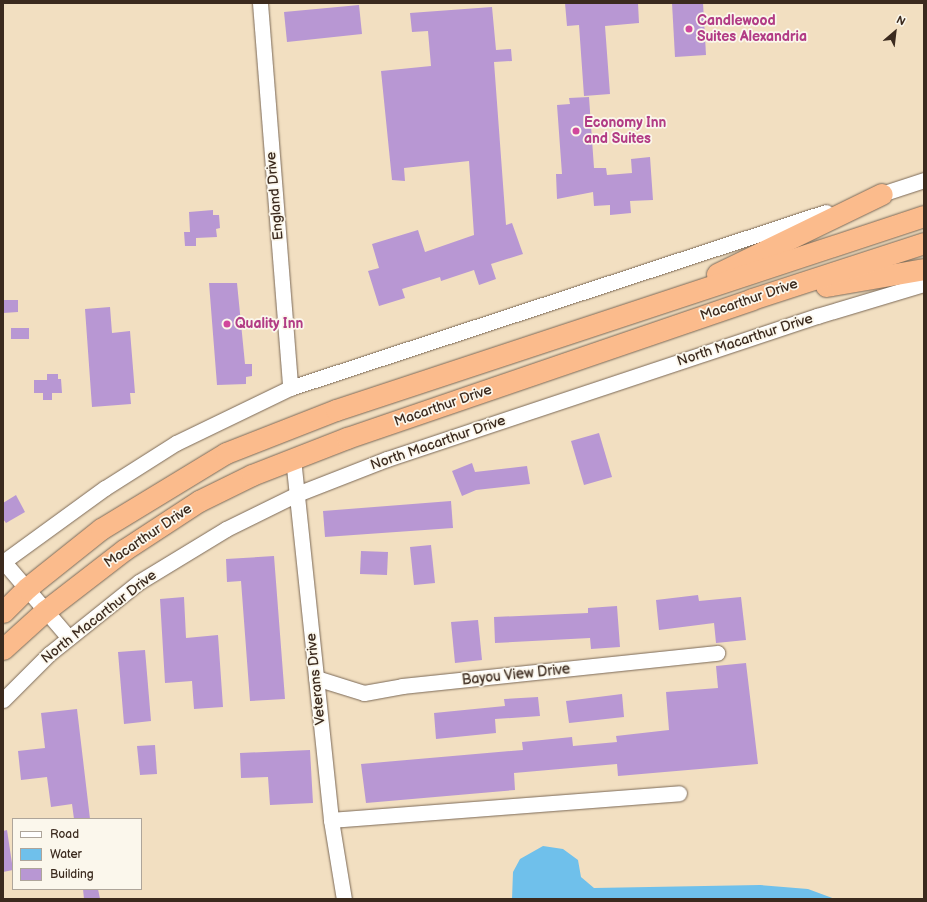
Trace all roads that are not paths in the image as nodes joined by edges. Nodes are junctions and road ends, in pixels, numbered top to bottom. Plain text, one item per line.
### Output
1 (260, 3) edge
2 (924, 180) edge
3 (882, 194) junction
4 (924, 216) edge
5 (924, 243) edge
6 (924, 269) edge
7 (924, 284) edge
8 (752, 299) junction
9 (661, 304) junction
10 (290, 388) junction
11 (292, 425) junction
12 (293, 458) junction
13 (297, 494) junction
14 (3, 561) edge
15 (27, 588) junction
16 (45, 611) junction
17 (3, 612) edge
18 (69, 638) junction
19 (3, 649) edge
20 (718, 653) dead end
21 (316, 678) junction
22 (3, 700) edge
23 (679, 793) dead end
24 (331, 820) junction
25 (344, 899) edge

1 - 10 street, England Drive
2 - 3 street
3 - 9 highway
3 - 10 street
4 - 9 highway, Macarthur Drive
5 - 8 highway, Macarthur Drive
6 - 8 highway
7 - 13 street, North Macarthur Drive
8 - 12 highway, Macarthur Drive
9 - 11 highway, Macarthur Drive
10 - 14 street
11 - 12 highway
11 - 15 highway, Macarthur Drive
12 - 13 street, Veterans Drive
12 - 16 highway, Macarthur Drive
13 - 18 street, North Macarthur Drive
13 - 21 street, Veterans Drive
14 - 15 street
15 - 16 street
15 - 17 highway, Macarthur Drive
16 - 18 street
16 - 19 highway, Macarthur Drive
18 - 22 street, North Macarthur Drive
20 - 21 street, Bayou View Drive
21 - 24 street, Veterans Drive
23 - 24 street
24 - 25 street, Veterans Drive

